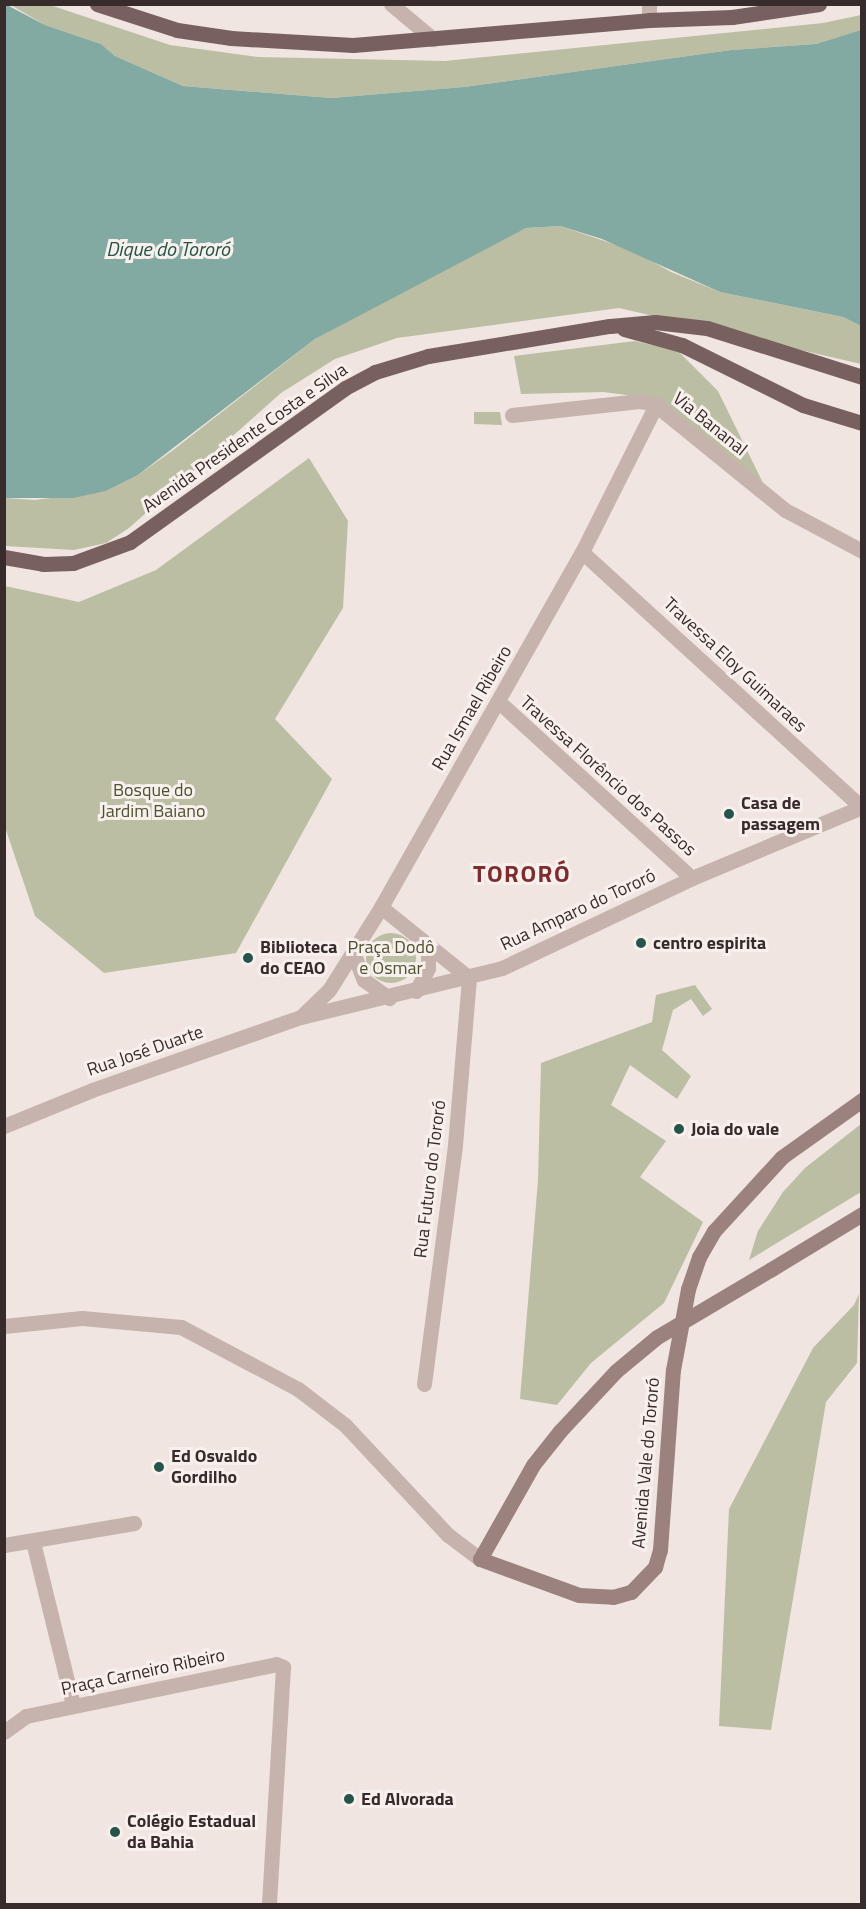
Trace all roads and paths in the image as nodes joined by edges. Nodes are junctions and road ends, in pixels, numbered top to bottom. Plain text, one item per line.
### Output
1 (97, 4) edge
2 (391, 4) edge
3 (815, 5) edge
4 (649, 12) edge
5 (433, 39) junction
6 (610, 326) junction
7 (861, 377) edge
8 (657, 405) junction
9 (512, 415) dead end
10 (861, 423) edge
11 (861, 551) edge
12 (582, 552) junction
13 (4, 557) edge
14 (499, 702) junction
15 (861, 807) edge
16 (692, 878) junction
17 (381, 907) junction
18 (428, 945) junction
19 (353, 952) junction
20 (469, 978) junction
21 (416, 991) junction
22 (388, 998) junction
23 (301, 1017) junction
24 (861, 1100) edge
25 (4, 1126) edge
26 (861, 1214) edge
27 (4, 1326) edge
28 (424, 1384) dead end
29 (134, 1523) dead end
30 (33, 1542) junction
31 (4, 1545) edge
32 (480, 1559) junction
33 (73, 1706) junction
34 (4, 1732) edge
35 (269, 1905) edge

1 - 5 main road
2 - 5 street
3 - 4 main road
4 - 5 main road
6 - 7 main road, Avenida Presidente Costa e Silva
6 - 10 main road
6 - 13 main road, Avenida Presidente Costa e Silva
8 - 9 street, Via Bananal
8 - 11 street, Via Bananal
8 - 12 street, Rua Ismael Ribeiro
12 - 14 street, Rua Ismael Ribeiro
12 - 15 street, Travessa Eloy Guimaraes
14 - 16 street, Travessa Florêncio dos Passos
14 - 17 street, Rua Ismael Ribeiro
15 - 16 street, Rua Amparo do Tororó
16 - 20 street, Rua Amparo do Tororó
17 - 18 street
17 - 19 street, Rua Ismael Ribeiro
18 - 20 street
18 - 21 street
19 - 22 street
19 - 23 street, Rua Ismael Ribeiro
20 - 21 street, Rua Amparo do Tororó
20 - 28 street, Rua Futuro do Tororó
21 - 22 street, Rua Amparo do Tororó
22 - 23 street, Rua Amparo do Tororó
23 - 25 street, Rua José Duarte
24 - 32 street, Avenida Vale do Tororó
26 - 32 street, Avenida Vale do Tororó, bridge
27 - 32 street
29 - 30 street
30 - 31 street
30 - 33 street
33 - 34 street, Praça Carneiro Ribeiro
33 - 35 street, Praça Carneiro Ribeiro

